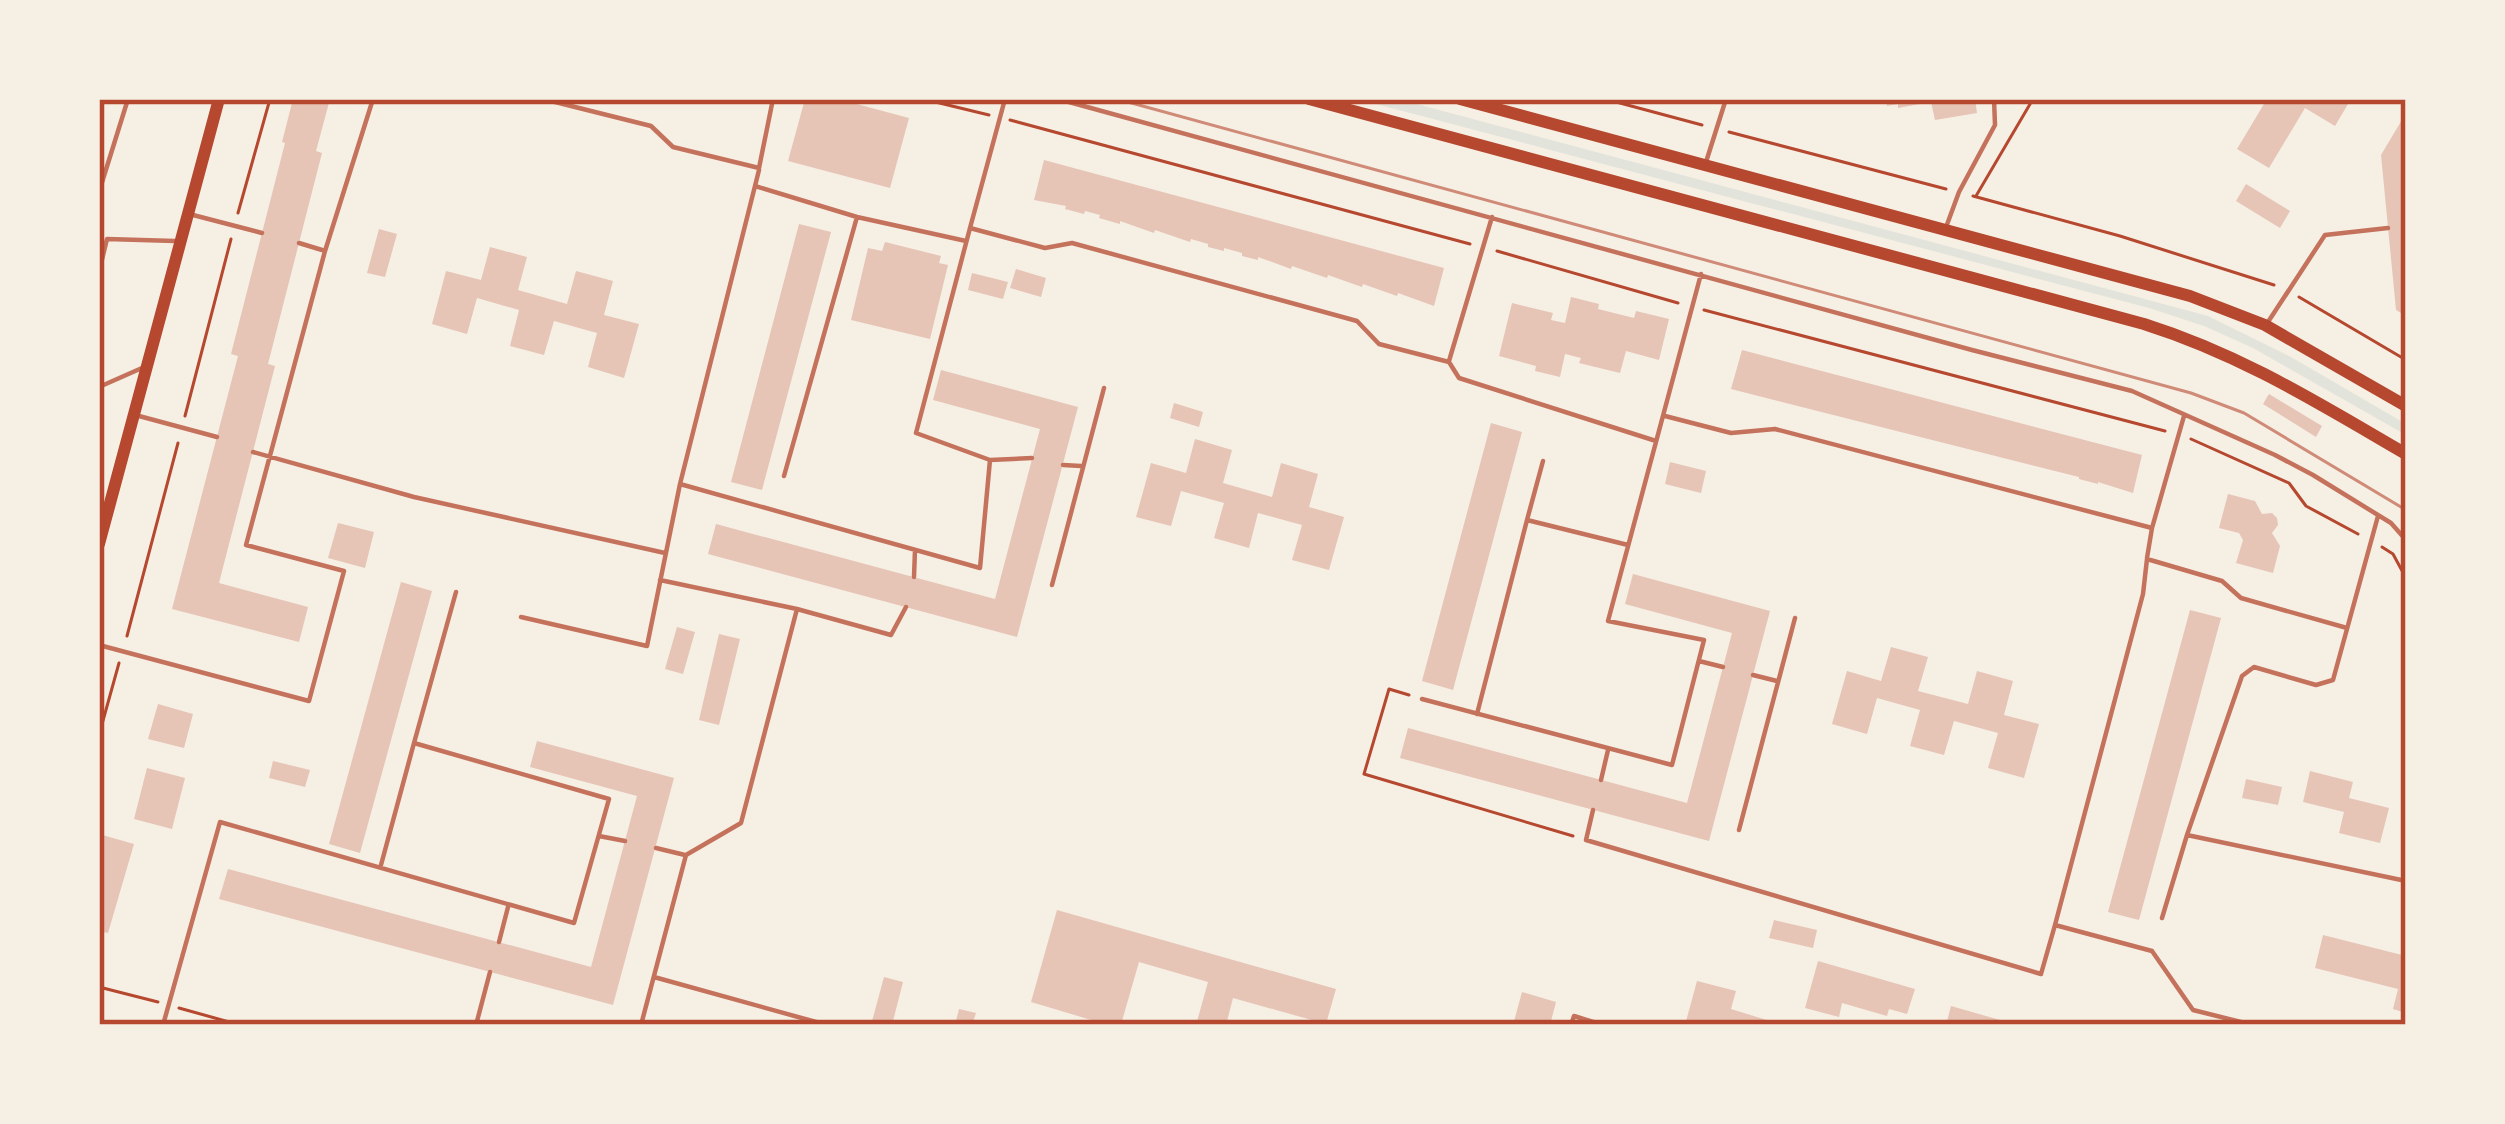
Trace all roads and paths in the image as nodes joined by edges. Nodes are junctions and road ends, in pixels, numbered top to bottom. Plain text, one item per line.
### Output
1 (128, 99) edge
2 (373, 99) edge
3 (543, 99) edge
4 (773, 99) edge
5 (1004, 99) edge
6 (1058, 99) edge
7 (1309, 99) edge
8 (1460, 99) edge
9 (1606, 99) edge
10 (1726, 99) edge
11 (1994, 99) edge
12 (2033, 99) edge
13 (215, 100) edge
14 (1717, 128) junction
15 (1706, 164) junction
16 (759, 169) junction
17 (755, 186) junction
18 (100, 192) edge
19 (1959, 192) junction
20 (1976, 196) junction
21 (188, 214) junction
22 (857, 217) junction
23 (1492, 217) junction
24 (970, 228) junction
25 (2388, 228) dead end
26 (1945, 230) junction
27 (262, 233) dead end
28 (966, 241) junction
29 (181, 242) junction
30 (299, 244) dead end
31 (325, 250) junction
32 (99, 272) edge
33 (1701, 274) junction
34 (2289, 292) junction
35 (2265, 326) junction
36 (2406, 360) edge
37 (1449, 362) junction
38 (147, 365) junction
39 (99, 387) edge
40 (1104, 388) dead end
41 (2406, 406) edge
42 (134, 414) junction
43 (1663, 416) junction
44 (2184, 416) junction
45 (217, 437) dead end
46 (1656, 441) junction
47 (253, 452) dead end
48 (2406, 454) edge
49 (269, 456) junction
50 (1032, 458) dead end
51 (990, 460) junction
52 (1543, 461) dead end
53 (1063, 465) dead end
54 (1083, 466) junction
55 (784, 476) dead end
56 (680, 484) junction
57 (2378, 516) junction
58 (1528, 520) junction
59 (2152, 528) junction
60 (2406, 540) edge
61 (99, 544) edge
62 (1628, 545) junction
63 (915, 550) junction
64 (665, 553) junction
65 (2147, 559) junction
66 (914, 577) dead end
67 (659, 580) junction
68 (1052, 585) dead end
69 (456, 592) dead end
70 (906, 607) dead end
71 (797, 608) junction
72 (521, 616) dead end
73 (1795, 618) dead end
74 (2347, 628) junction
75 (99, 644) edge
76 (1699, 661) junction
77 (1723, 667) dead end
78 (1753, 675) dead end
79 (1778, 682) junction
80 (1422, 699) joint
81 (1477, 713) junction
82 (414, 743) junction
83 (1609, 748) junction
84 (1601, 780) dead end
85 (1593, 810) dead end
86 (1738, 830) dead end
87 (2187, 835) junction
88 (599, 836) junction
89 (1586, 839) junction
90 (625, 841) dead end
91 (656, 848) dead end
92 (686, 855) junction
93 (380, 868) junction
94 (2406, 881) edge
95 (509, 904) junction
96 (2162, 918) dead end
97 (2055, 925) junction
98 (499, 942) dead end
99 (490, 972) dead end
100 (654, 977) junction
101 (163, 1025) edge
102 (476, 1025) edge
103 (640, 1025) edge
104 (827, 1025) edge
105 (1571, 1025) edge
106 (1603, 1025) edge
107 (2250, 1025) edge

1 - 18 lane
2 - 31 lane
3 - 16 lane
4 - 16 lane
5 - 24 lane
6 - 23 lane
7 - 48 main road
8 - 15 main road
9 - 14 path
10 - 14 lane
11 - 19 lane
12 - 20 path
13 - 21 main road
14 - 15 lane
14 - 19 path
15 - 26 main road
16 - 17 lane
17 - 22 lane
17 - 56 lane
19 - 20 path
19 - 26 lane
20 - 34 path
21 - 27 lane
21 - 29 main road
22 - 28 lane
22 - 55 lane
23 - 33 lane
23 - 37 lane
24 - 28 lane
24 - 37 lane
25 - 34 lane
26 - 35 main road
28 - 51 lane
29 - 32 lane
29 - 38 main road
30 - 31 lane
31 - 49 lane
33 - 43 lane
33 - 44 lane
34 - 35 lane
34 - 36 path
35 - 41 main road
37 - 46 lane
38 - 39 lane
38 - 42 main road
40 - 54 lane
42 - 45 lane
42 - 61 main road
43 - 46 lane
43 - 59 lane
44 - 57 lane
44 - 59 lane
46 - 62 lane
47 - 49 lane
49 - 64 lane
49 - 75 lane
50 - 51 lane
51 - 63 lane
52 - 58 lane
53 - 54 lane
54 - 68 lane
56 - 63 lane
56 - 64 lane
57 - 60 lane
57 - 74 lane
58 - 62 lane
58 - 81 lane
59 - 65 lane
62 - 76 lane
63 - 66 lane
64 - 67 lane
65 - 74 lane
65 - 97 lane
67 - 71 lane
67 - 72 lane
69 - 82 lane
70 - 71 lane
71 - 92 lane
73 - 79 lane
74 - 87 lane
76 - 77 lane
76 - 83 lane
78 - 79 lane
79 - 86 lane
80 - 81 lane
80 - 89 path
81 - 83 lane
82 - 88 lane
82 - 93 lane
83 - 84 lane
85 - 89 lane
87 - 94 lane
87 - 96 lane
88 - 90 lane
88 - 95 lane
89 - 97 lane
91 - 92 lane
92 - 100 lane
93 - 95 lane
93 - 101 lane
95 - 98 lane
97 - 107 lane
99 - 102 lane
100 - 103 lane
100 - 104 lane
105 - 106 lane

